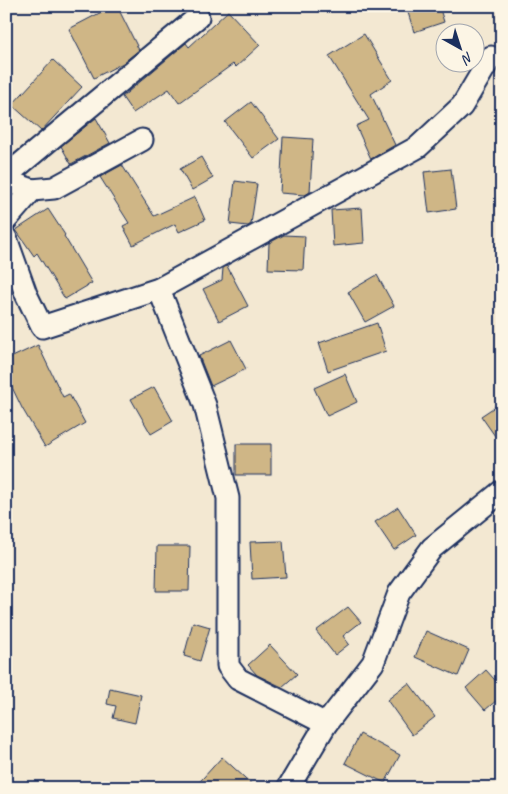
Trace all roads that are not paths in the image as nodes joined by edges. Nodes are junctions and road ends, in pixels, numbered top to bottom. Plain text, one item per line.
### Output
1 (198, 17) dead end
2 (491, 57) dead end
3 (142, 140) dead end
4 (6, 178) edge
5 (32, 190) junction
6 (6, 220) edge
7 (6, 238) edge
8 (159, 288) junction
9 (502, 491) edge
10 (326, 724) junction
11 (288, 788) edge

1 - 4 street
2 - 8 street
3 - 5 street
4 - 5 street
5 - 6 street
7 - 8 street
8 - 10 street
9 - 10 street
10 - 11 street

